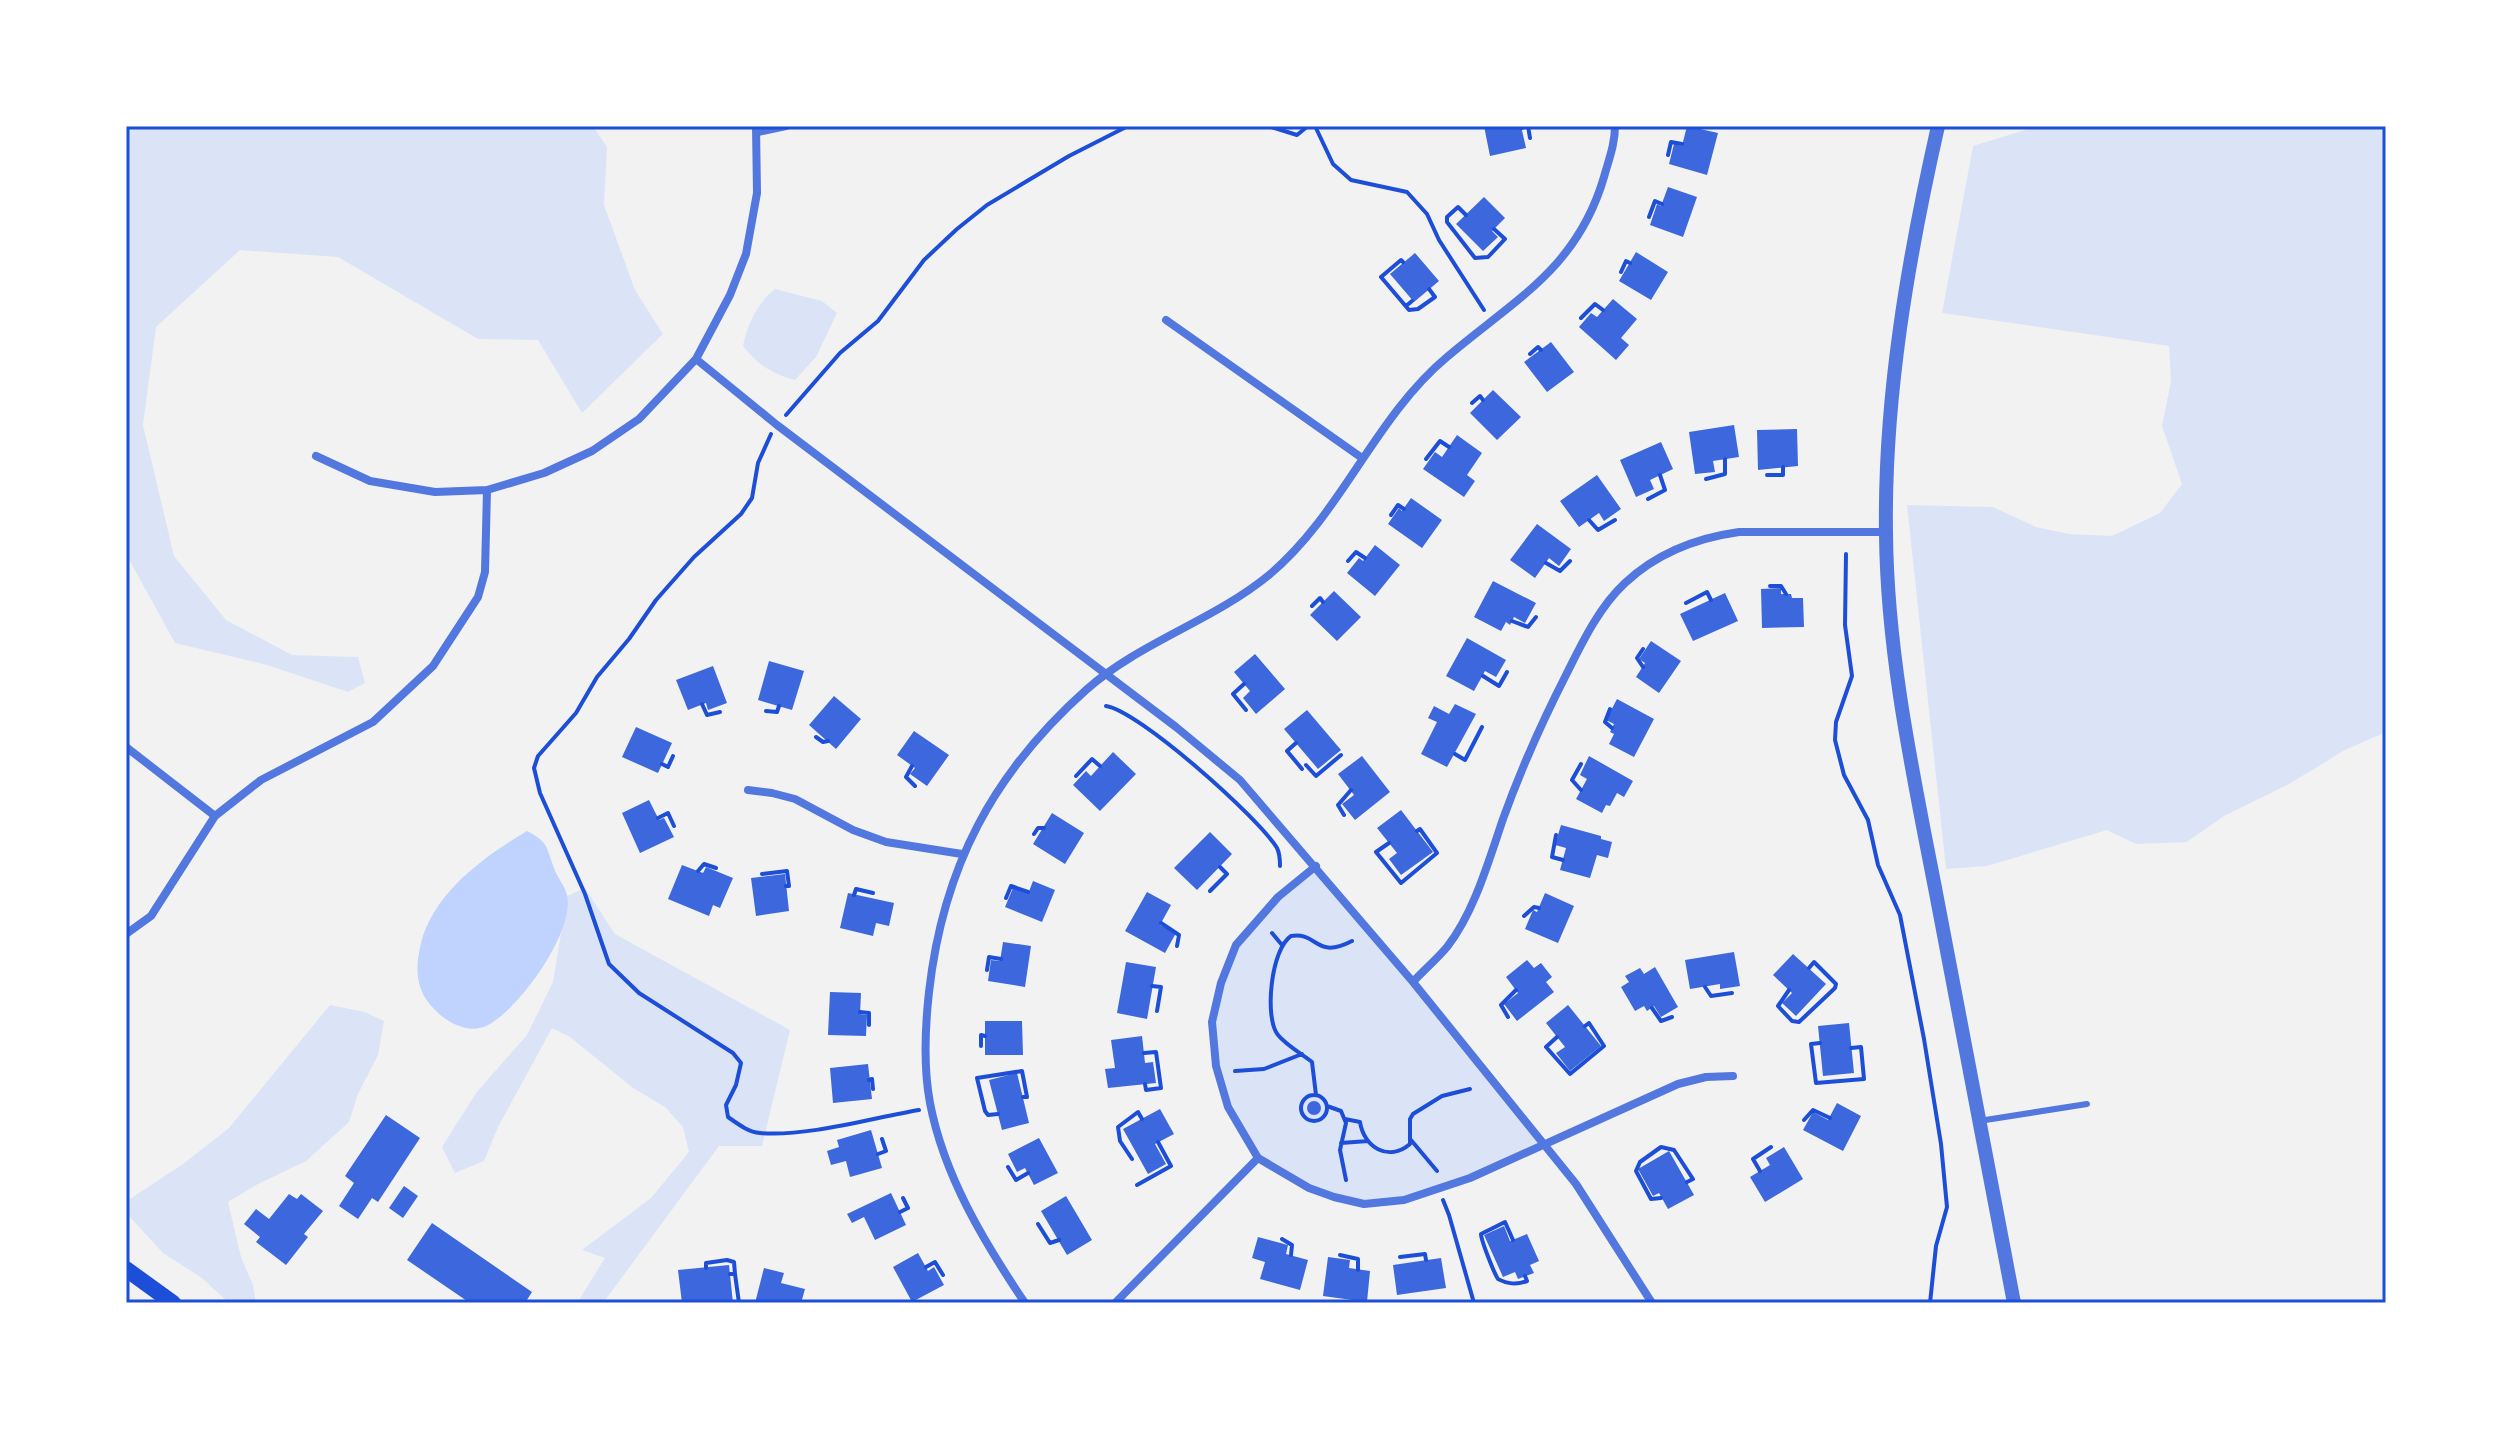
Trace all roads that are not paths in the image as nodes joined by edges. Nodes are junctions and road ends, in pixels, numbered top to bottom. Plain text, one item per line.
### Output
1 (786, 126) edge
2 (1615, 126) edge
3 (1938, 126) edge
4 (757, 129) edge
5 (1166, 320) dead end
6 (696, 359) junction
7 (316, 456) dead end
8 (1362, 458) junction
9 (487, 490) junction
10 (1886, 532) junction
11 (1107, 675) junction
12 (126, 747) edge
13 (748, 790) dead end
14 (215, 816) junction
15 (962, 854) junction
16 (1316, 866) junction
17 (126, 934) edge
18 (1413, 982) junction
19 (1733, 1076) dead end
20 (2087, 1104) dead end
21 (1979, 1121) junction
22 (1544, 1145) junction
23 (1258, 1158) junction
24 (126, 1269) edge
25 (173, 1303) edge
26 (1025, 1303) edge
27 (1115, 1303) edge
28 (1652, 1303) edge
29 (2014, 1303) edge

1 - 4 street
2 - 8 street
3 - 10 street
4 - 6 street
5 - 8 street
6 - 9 street
6 - 11 street
7 - 9 street
8 - 11 street
9 - 14 street
10 - 18 street
10 - 21 street
11 - 15 street
11 - 16 street
12 - 14 street
13 - 15 street
14 - 17 street
15 - 26 street
16 - 18 street
16 - 23 street
18 - 22 street
19 - 22 street
20 - 21 lane
21 - 29 street
22 - 23 street
22 - 28 street
23 - 27 street
24 - 25 main road

